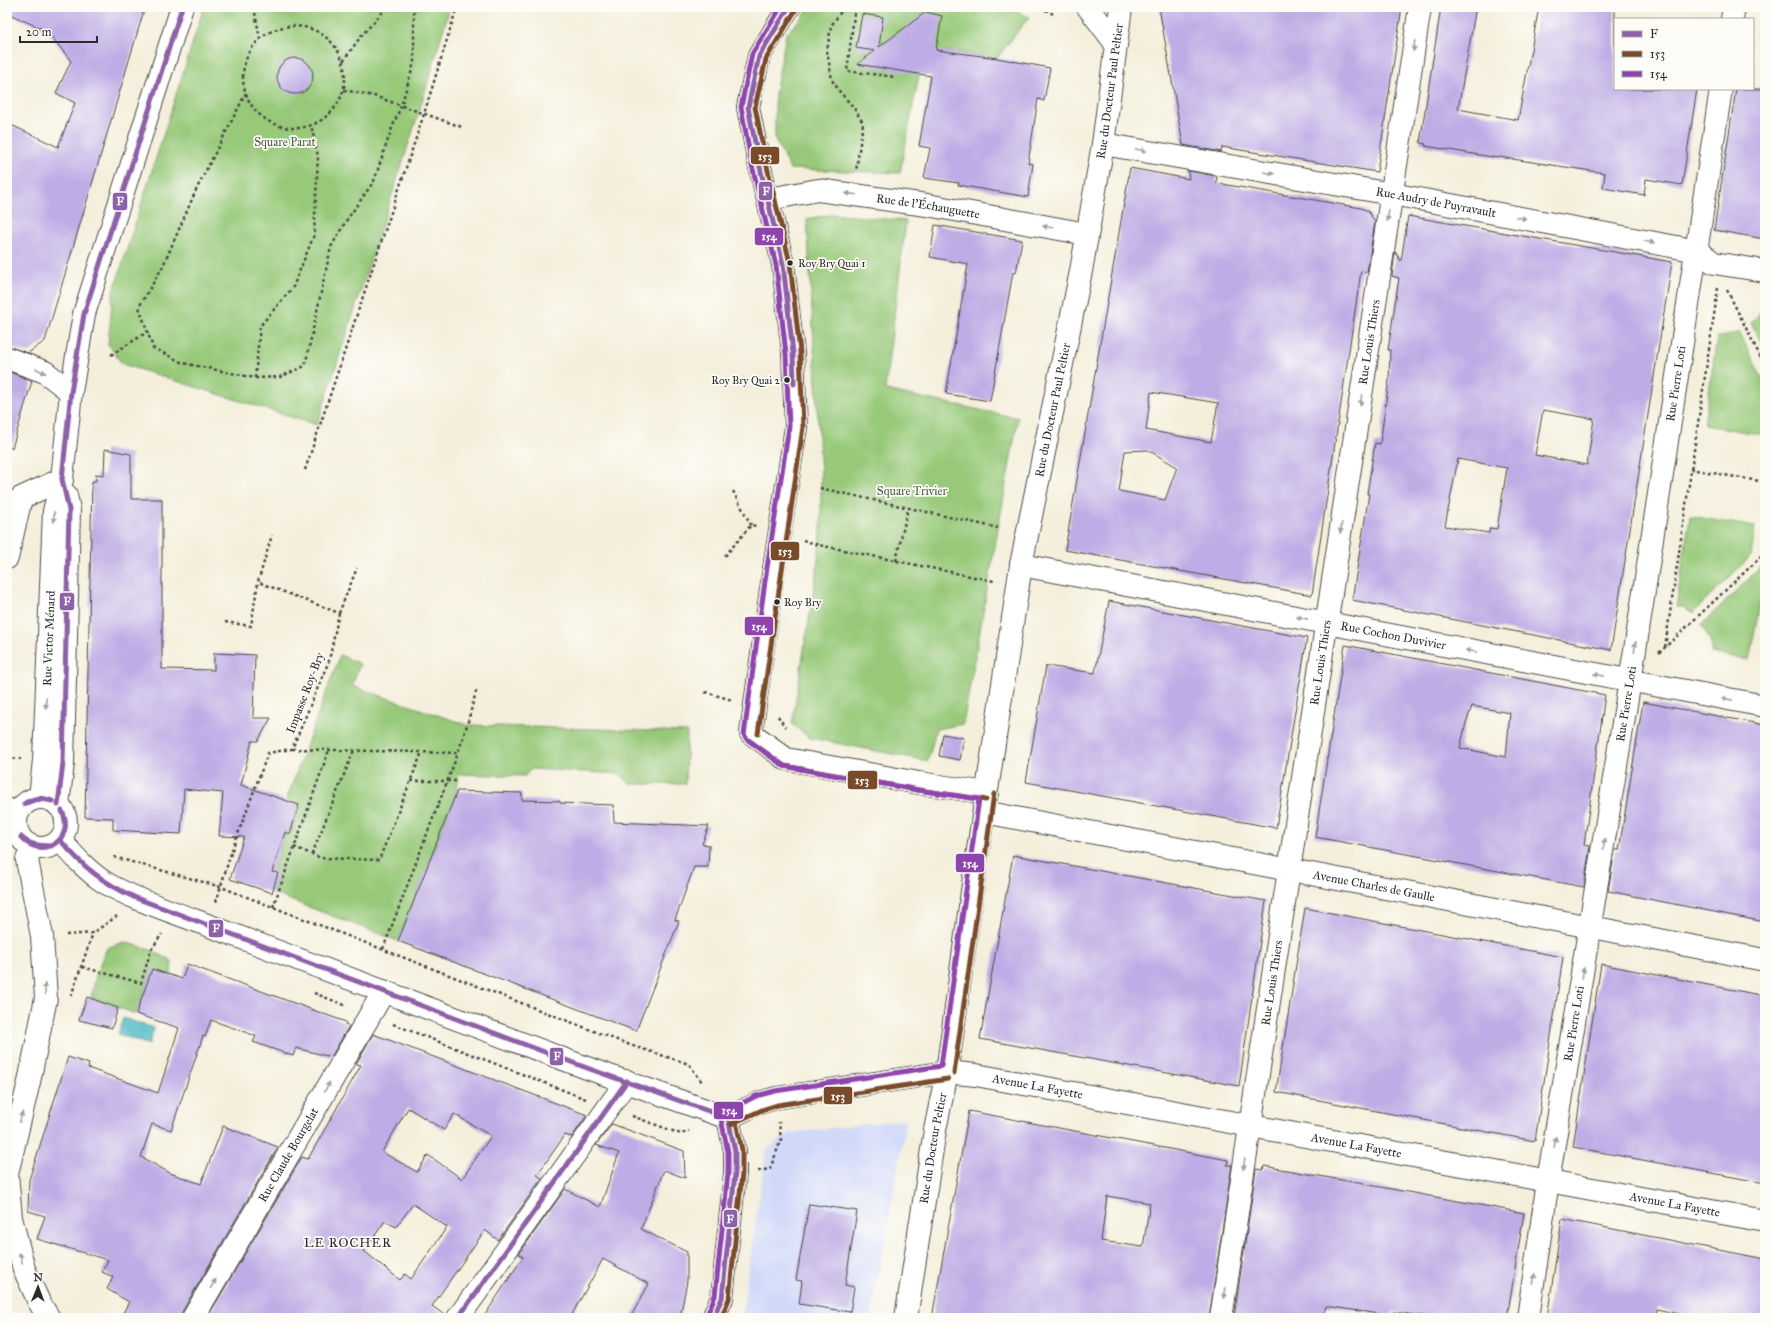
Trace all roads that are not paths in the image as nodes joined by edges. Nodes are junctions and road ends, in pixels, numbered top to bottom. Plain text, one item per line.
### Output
1 (182, 7) edge
2 (789, 7) edge
3 (1088, 7) edge
4 (1121, 7) edge
5 (1420, 7) edge
6 (1734, 7) edge
7 (1732, 18) edge
8 (1116, 44) junction
9 (1722, 90) edge
10 (1103, 144) junction
11 (1392, 194) junction
12 (769, 199) junction
13 (1087, 234) junction
14 (1710, 263) junction
15 (1765, 271) edge
16 (7, 358) edge
17 (71, 392) junction
18 (62, 479) junction
19 (7, 558) edge
20 (1021, 565) junction
21 (1327, 623) junction
22 (1630, 681) junction
23 (1765, 706) edge
24 (49, 801) junction
25 (985, 802) junction
26 (12, 811) edge
27 (60, 840) junction
28 (32, 846) junction
29 (1290, 870) junction
30 (1590, 927) junction
31 (1765, 960) edge
32 (384, 991) junction
33 (947, 1072) junction
34 (627, 1081) junction
35 (728, 1118) junction
36 (1250, 1126) junction
37 (1548, 1181) junction
38 (8, 1206) edge
39 (1765, 1221) edge
40 (49, 1318) edge
41 (193, 1318) edge
42 (458, 1318) edge
43 (713, 1318) edge
44 (906, 1318) edge
45 (1221, 1318) edge
46 (1528, 1318) edge

1 - 17 street, Rue Victor Ménard
2 - 12 street
3 - 8 street
4 - 8 street, Rue du Docteur Paul Peltier
5 -> 11 street, Rue Louis Thiers
6 - 7 street
8 - 10 street, Rue du Docteur Paul Peltier
9 - 14 street, Rue Pierre Loti
10 -> 11 street, Rue Audry de Puyravault
10 - 13 street, Rue du Docteur Paul Peltier
11 -> 14 street, Rue Audry de Puyravault
11 -> 21 street, Rue Louis Thiers
13 -> 12 street, Rue de l'Échauguette
12 - 25 street, Avenue Charles de Gaulle
13 - 20 street, Rue du Docteur Paul Peltier
14 - 15 street, Rue Audry de Puyravault
22 -> 14 street, Rue Pierre Loti
16 -> 17 street
17 - 18 street, Rue Victor Ménard
18 - 19 street
18 - 24 street, Rue Victor Ménard
21 -> 20 street, Rue Cochon Duvivier
20 - 25 street, Rue du Docteur Paul Peltier
22 -> 21 street, Rue Cochon Duvivier
21 - 29 street, Rue Louis Thiers
23 -> 22 street, Rue Cochon Duvivier
30 -> 22 street, Rue Pierre Loti
24 - 26 street
24 - 27 street
25 - 29 street, Avenue Charles de Gaulle
25 - 33 street, Rue du Docteur Peltier
26 - 28 street
27 - 28 street
27 - 32 street
38 -> 28 street
29 - 30 street, Avenue Charles de Gaulle
29 - 36 street, Rue Louis Thiers
30 - 31 street, Avenue Charles de Gaulle
37 -> 30 street, Rue Pierre Loti
32 - 34 street
41 -> 32 street, Rue Claude Bourgelat
33 - 35 street, Avenue La Fayette
33 - 36 street, Avenue La Fayette
33 - 44 street, Rue du Docteur Peltier
34 - 35 street
34 - 42 street
35 - 43 street
36 - 37 street, Avenue La Fayette
36 -> 45 street, Rue Louis Thiers
37 - 39 street, Avenue La Fayette
46 -> 37 street, Rue Pierre Loti
40 -> 38 street

